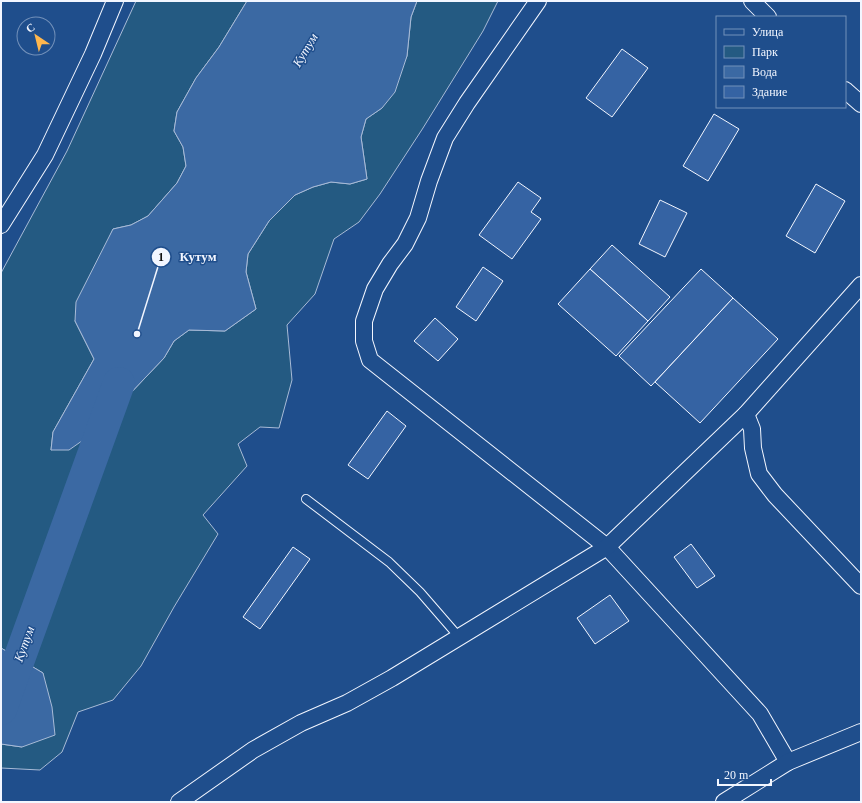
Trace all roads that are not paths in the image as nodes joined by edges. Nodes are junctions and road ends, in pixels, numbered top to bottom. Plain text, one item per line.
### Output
1 (115, 1) edge
2 (538, 1) edge
3 (752, 1) edge
4 (767, 16) edge
5 (846, 91) edge
6 (861, 104) edge
7 (1, 225) edge
8 (861, 285) edge
9 (746, 414) junction
10 (306, 499) dead end
11 (607, 547) junction
12 (861, 586) edge
13 (459, 637) junction
14 (861, 732) edge
15 (788, 762) junction
16 (179, 802) edge
17 (724, 802) edge

1 - 7 street
2 - 11 street
3 - 4 street
5 - 6 street
8 - 9 street
9 - 11 street
9 - 12 street
10 - 13 lane
11 - 13 street
11 - 15 street
13 - 16 street
14 - 15 street
15 - 17 street

